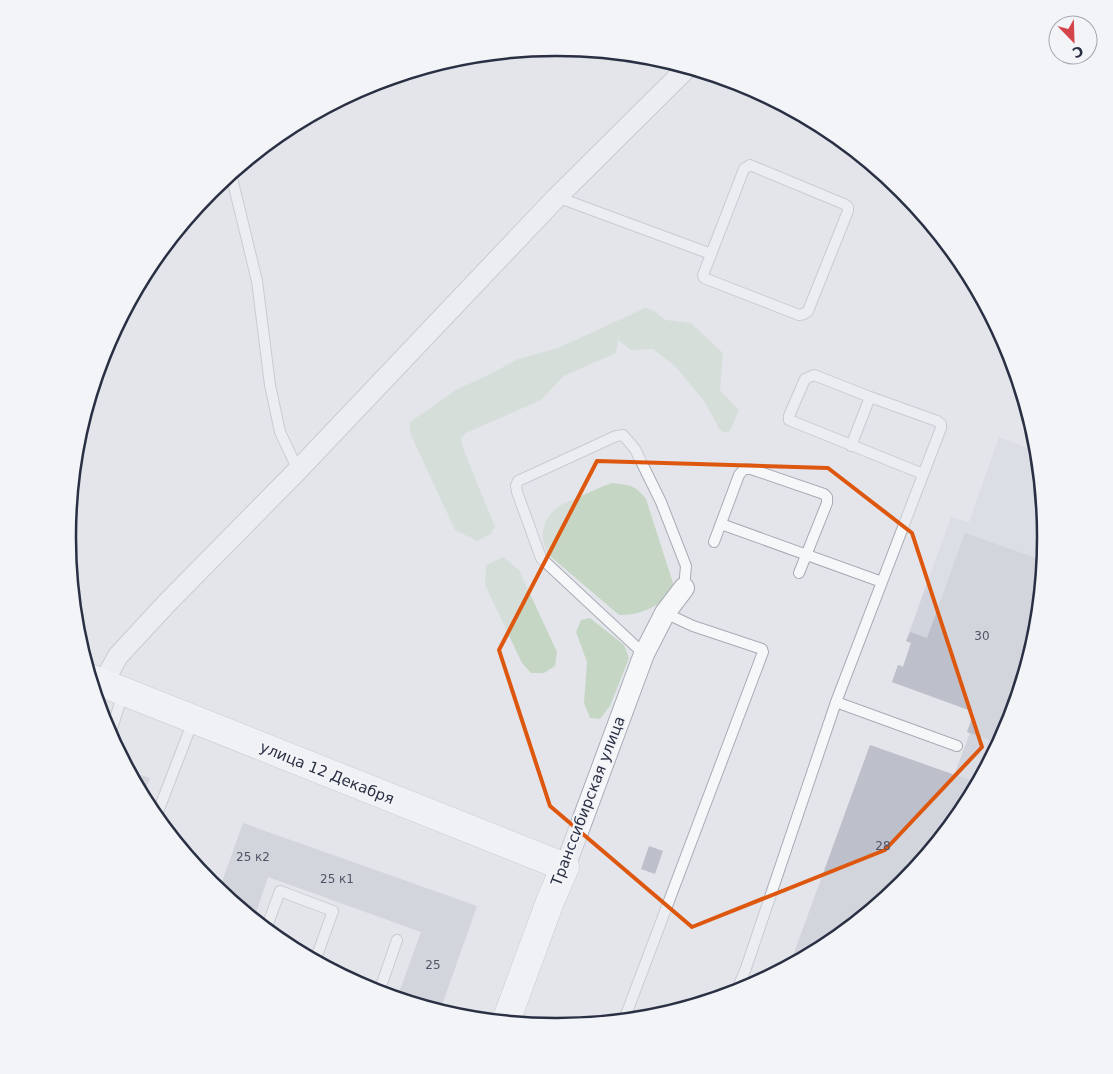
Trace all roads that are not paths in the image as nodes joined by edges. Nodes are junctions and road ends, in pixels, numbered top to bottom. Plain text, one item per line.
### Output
1 (682, 73) edge
2 (233, 182) edge
3 (557, 197) junction
4 (711, 254) junction
5 (870, 397) junction
6 (851, 446) junction
7 (298, 470) junction
8 (923, 474) junction
9 (721, 524) junction
10 (714, 542) dead end
11 (807, 554) junction
12 (799, 573) dead end
13 (882, 582) junction
14 (684, 588) joint
15 (665, 613) junction
16 (644, 654) junction
17 (105, 684) edge
18 (836, 702) junction
19 (108, 709) edge
20 (193, 720) junction
21 (957, 746) dead end
22 (160, 808) edge
23 (565, 867) junction
24 (269, 922) edge
25 (398, 940) dead end
26 (318, 954) edge
27 (741, 981) edge
28 (382, 984) edge
29 (627, 1013) edge
30 (508, 1015) edge

1 - 3 street
2 - 7 lane
3 - 4 lane
3 - 7 street
4 - 4 lane
5 - 6 lane
5 - 6 lane
5 - 8 lane
6 - 8 lane
7 - 17 street
8 - 13 lane
9 - 10 lane
9 - 11 lane
9 - 11 lane
11 - 12 lane
11 - 13 lane
13 - 18 lane
14 - 15 street, Транссибирская улица
14 - 16 lane
15 - 16 street, Транссибирская улица
15 - 29 lane
16 - 23 street, Транссибирская улица
17 - 19 lane
17 - 20 main road, улица 12 Декабря
18 - 21 lane
18 - 27 lane
20 - 22 lane
20 - 23 main road, улица 12 Декабря
23 - 30 main road, Транссибирская улица
24 - 26 lane
25 - 28 lane

